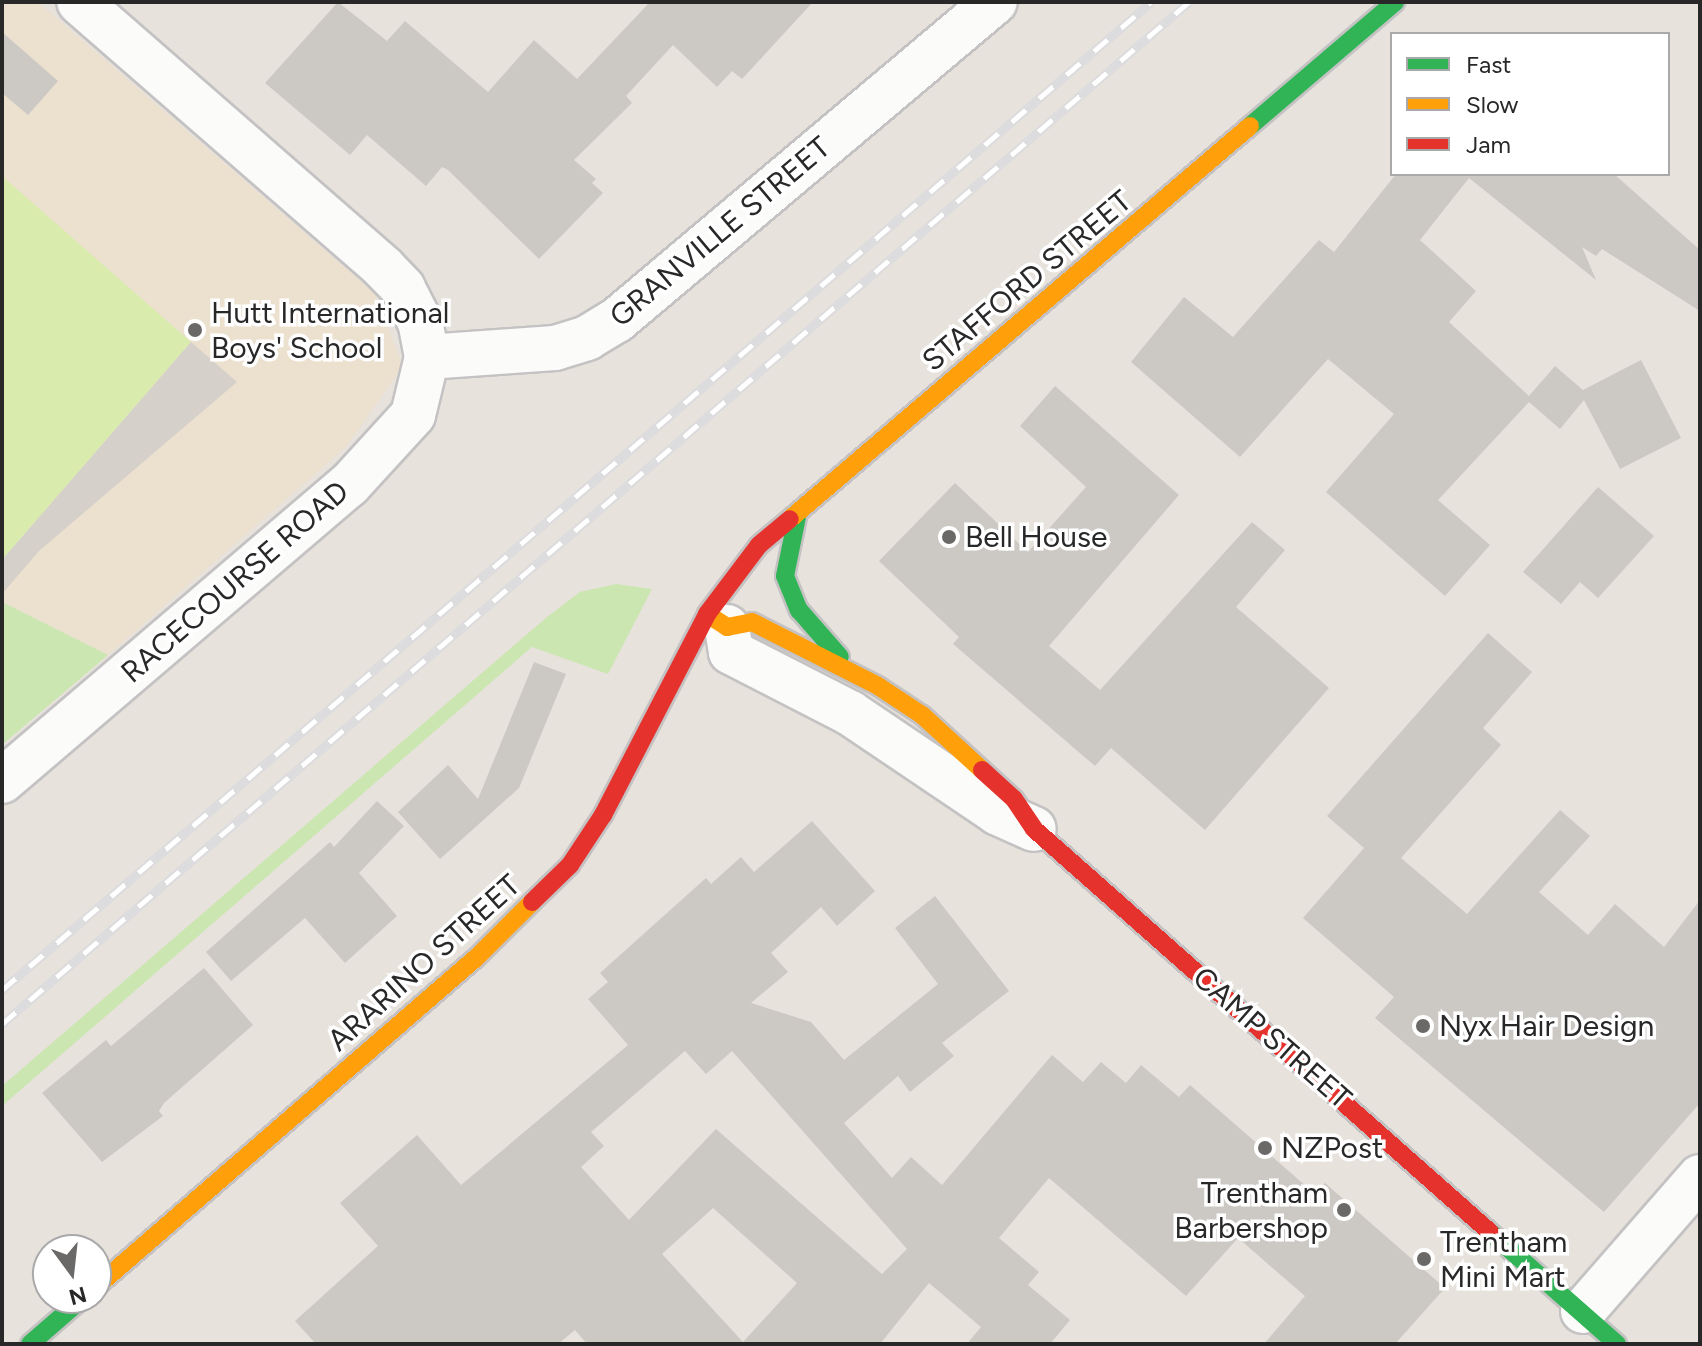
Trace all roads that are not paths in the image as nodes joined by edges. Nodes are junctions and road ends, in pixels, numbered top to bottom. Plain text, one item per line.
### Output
1 (79, 2) edge
2 (995, 2) edge
3 (1395, 2) edge
4 (427, 357) junction
5 (798, 512) junction
6 (717, 620) junction
7 (851, 672) junction
8 (2, 781) edge
9 (1034, 829) junction
10 (1700, 1177) edge
11 (112, 1273) edge
12 (1583, 1311) junction
13 (65, 1314) edge
14 (30, 1344) edge
15 (1617, 1344) edge

1 - 4 street
2 - 4 street, GRANVILLE STREET
3 - 5 street, STAFFORD STREET
4 - 8 street, RACECOURSE ROAD
5 - 6 street, STAFFORD STREET
5 - 7 street
6 - 7 street, CAMP STREET
6 - 9 street, CAMP STREET
6 - 11 street, ARARINO STREET
7 - 9 street, CAMP STREET
9 - 12 street, CAMP STREET
10 - 12 street
12 - 15 street, CAMP STREET
13 - 14 street

